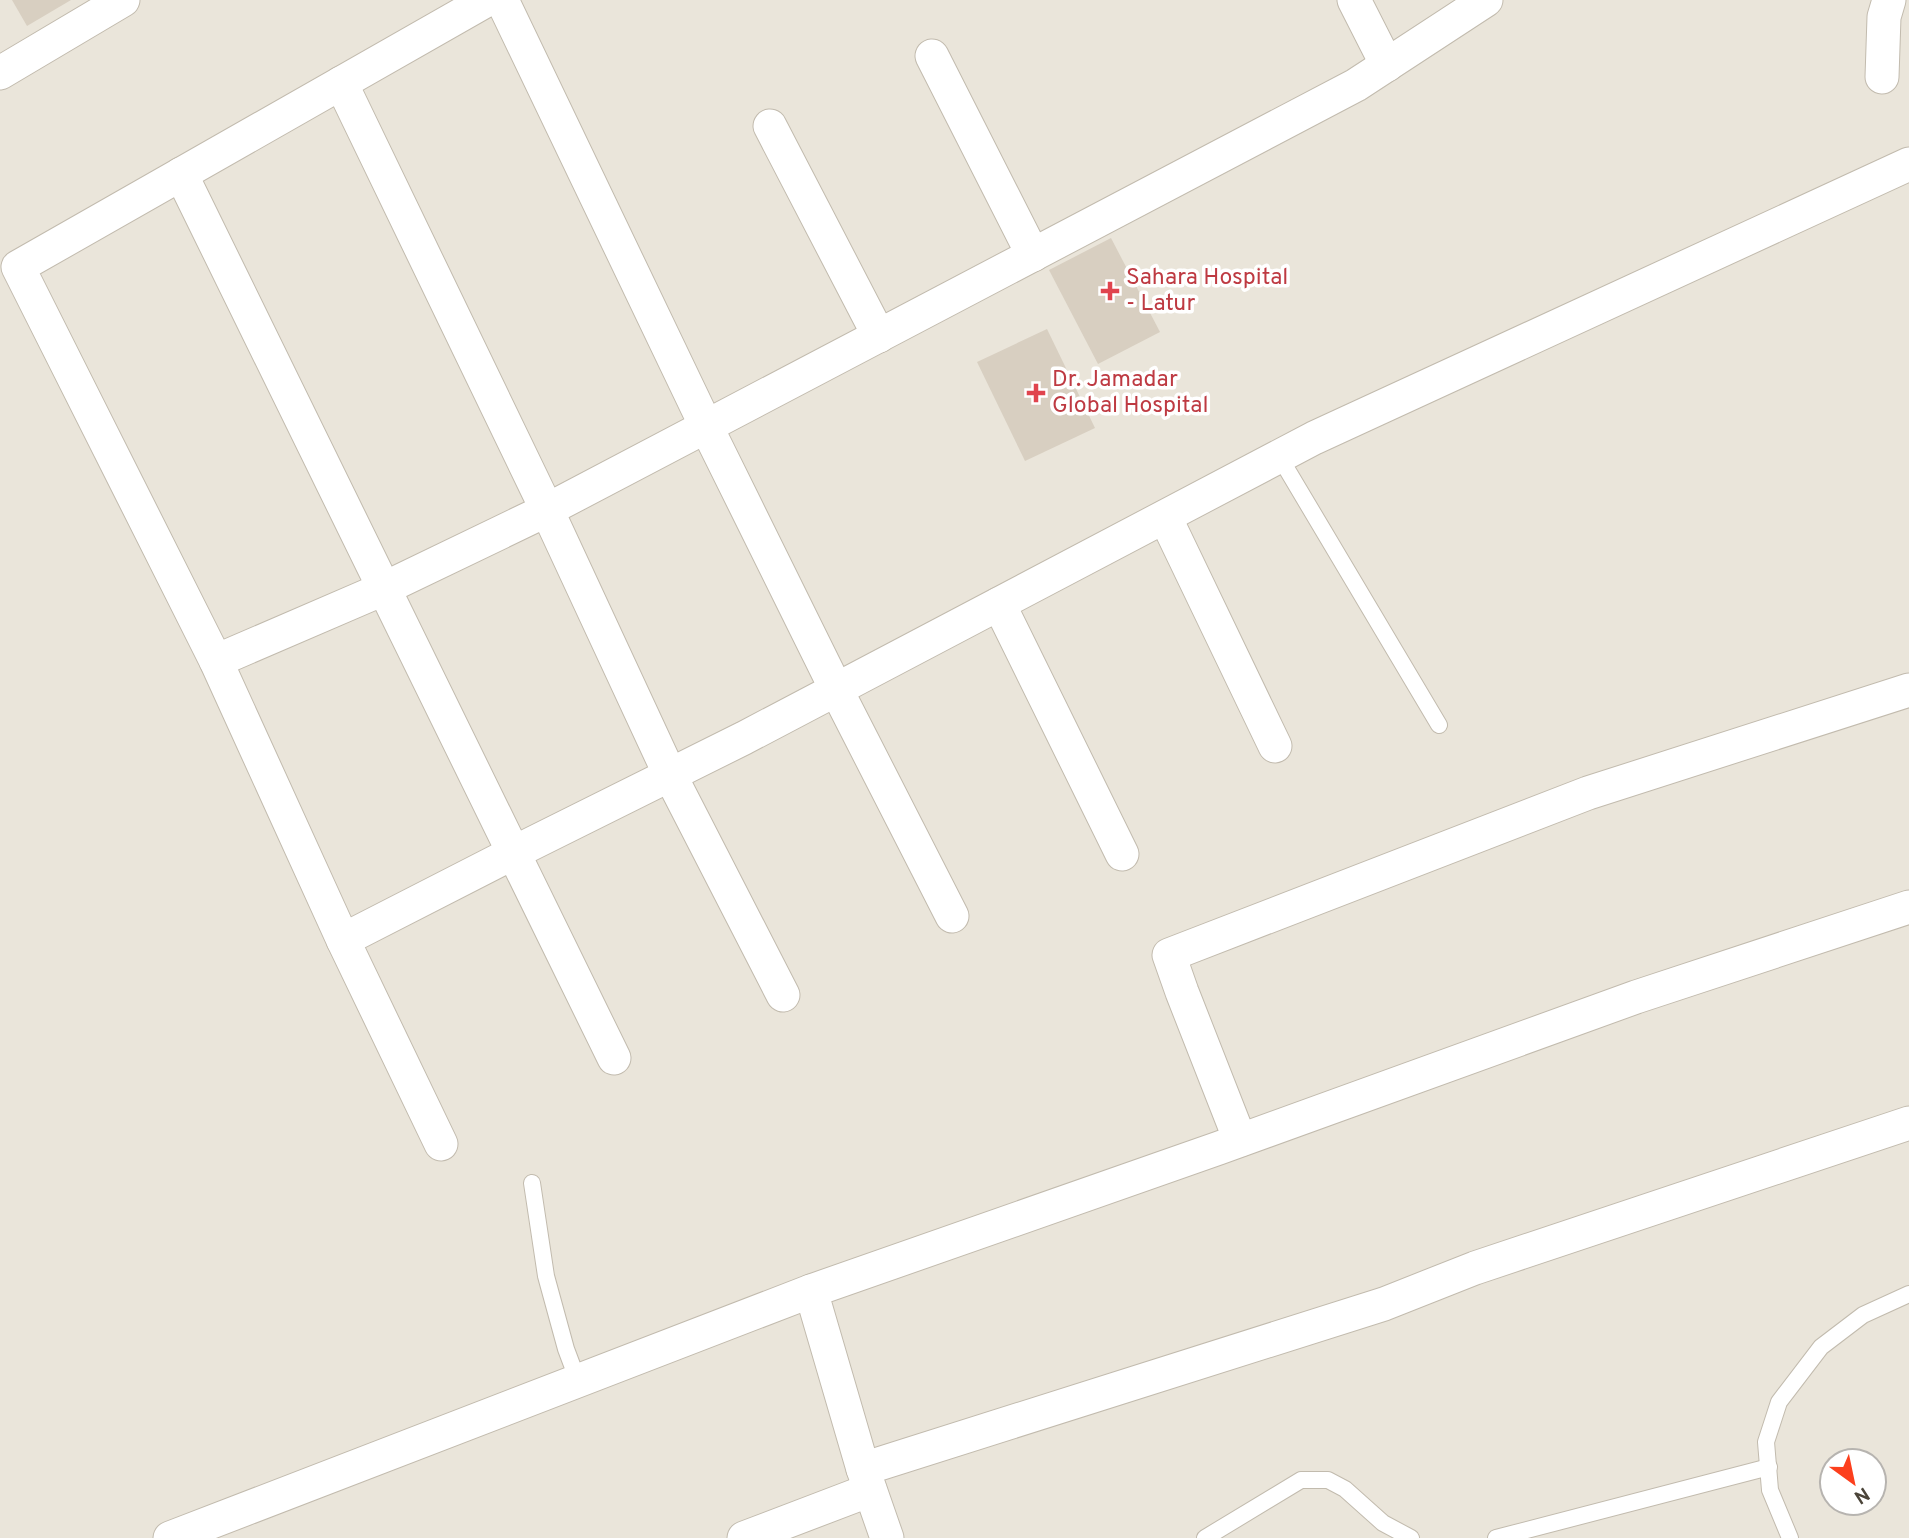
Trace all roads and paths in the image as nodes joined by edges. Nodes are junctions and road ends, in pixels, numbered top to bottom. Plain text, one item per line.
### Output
1 (123, 0) edge
2 (487, 0) edge
3 (502, 0) edge
4 (1354, 0) edge
5 (1486, 0) edge
6 (1889, 0) edge
7 (932, 56) dead end
8 (1387, 65) junction
9 (0, 74) edge
10 (1882, 77) dead end
11 (341, 83) junction
12 (769, 126) dead end
13 (1909, 164) edge
14 (181, 174) junction
15 (1033, 256) junction
16 (9, 272) edge
17 (879, 336) junction
18 (706, 426) junction
19 (1279, 456) junction
20 (547, 510) junction
21 (1165, 517) junction
22 (383, 589) junction
23 (999, 604) junction
24 (216, 661) junction
25 (836, 689) junction
26 (1909, 690) edge
27 (1439, 725) dead end
28 (1275, 746) dead end
29 (670, 775) junction
30 (513, 853) junction
31 (1122, 854) dead end
32 (1909, 907) edge
33 (952, 916) dead end
34 (343, 940) junction
35 (783, 995) dead end
36 (614, 1058) dead end
37 (1909, 1123) edge
38 (1240, 1140) junction
39 (441, 1144) dead end
40 (532, 1183) dead end
41 (811, 1291) junction
42 (1909, 1294) edge
43 (578, 1381) junction
44 (1769, 1467) junction
45 (867, 1480) junction
46 (170, 1538) edge
47 (744, 1538) edge
48 (887, 1538) edge
49 (1205, 1538) edge
50 (1411, 1538) edge
51 (1496, 1538) edge
52 (1790, 1538) edge

1 - 9 street
2 - 11 street
3 - 18 street
4 - 8 street
5 - 8 street
6 - 10 street
7 - 15 street
8 - 15 street
11 - 14 street
11 - 20 street
12 - 17 street
13 - 19 street
14 - 16 street
14 - 22 street
15 - 17 street
16 - 24 street
17 - 18 street
18 - 20 street
18 - 25 street
19 - 21 street
19 - 27 lane
20 - 22 street
20 - 29 street
21 - 23 street
21 - 28 street
22 - 24 street
22 - 30 street
23 - 25 street
23 - 31 street
24 - 34 street
25 - 29 street
25 - 33 street
26 - 38 street
29 - 30 street
29 - 35 street
30 - 34 street
30 - 36 street
32 - 38 street
34 - 39 street
37 - 45 street
38 - 41 street
40 - 43 lane
41 - 43 street
41 - 45 street
42 - 44 lane
43 - 46 street
44 - 51 lane
44 - 52 lane
45 - 47 street
45 - 48 street
49 - 50 lane

